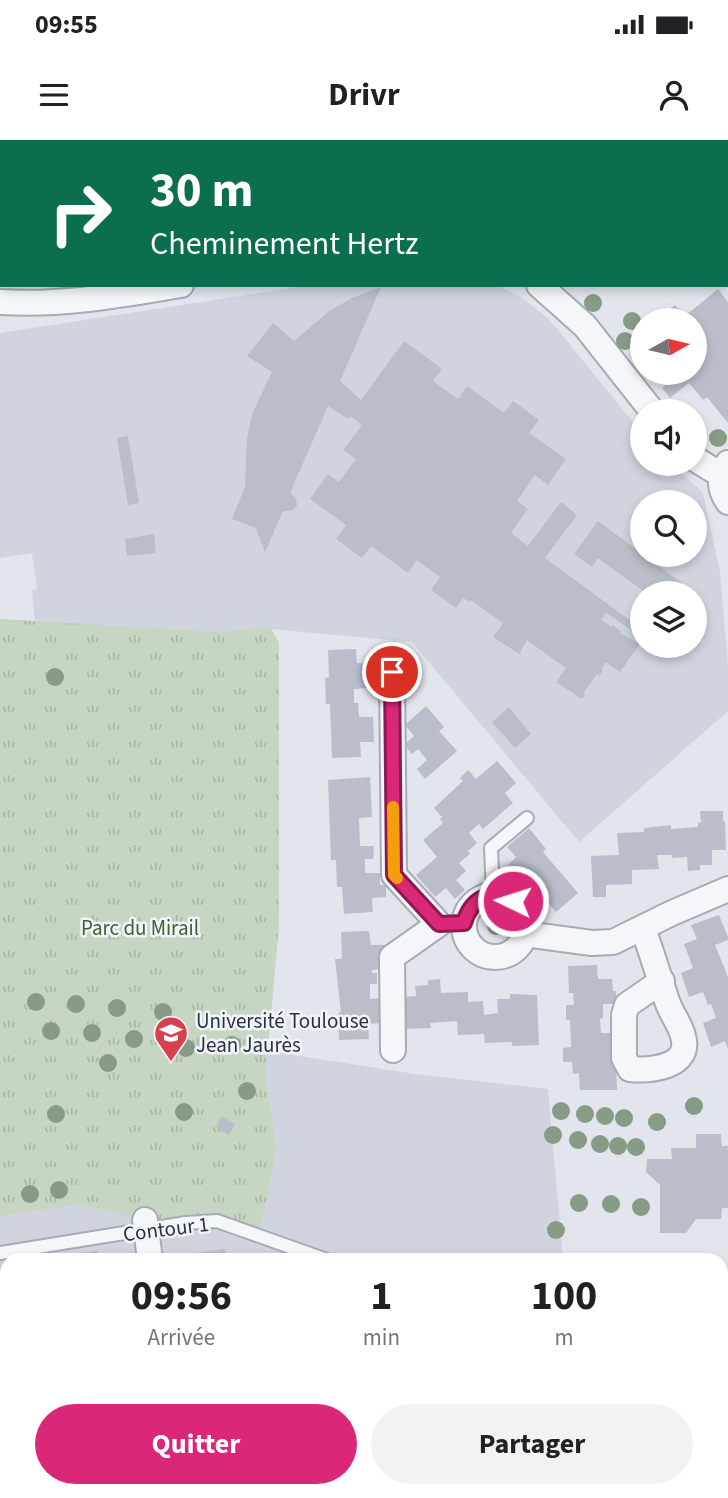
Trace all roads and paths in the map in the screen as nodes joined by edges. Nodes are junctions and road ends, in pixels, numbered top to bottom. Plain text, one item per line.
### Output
1 (169, 287) edge
2 (541, 287) edge
3 (0, 302) edge
4 (643, 399) edge
5 (707, 463) edge
6 (724, 469) edge
7 (728, 502) edge
8 (392, 672) dead end
9 (527, 818) dead end
10 (728, 889) edge
11 (494, 894) junction
12 (451, 923) junction
13 (643, 929) junction
14 (524, 934) junction
15 (662, 981) dead end
16 (393, 1050) dead end
17 (145, 1225) junction
18 (0, 1253) edge
19 (149, 1253) edge
20 (307, 1253) edge

1 - 3 street
2 - 4 street
5 - 6 street
6 - 7 street
8 - 12 street
9 - 11 lane
10 - 13 street
11 - 12 street
11 - 14 street
12 - 14 street
12 - 16 street
13 - 14 street
13 - 15 street
17 - 18 lane, Contour 1
17 - 19 street
17 - 20 lane, Contour 1

